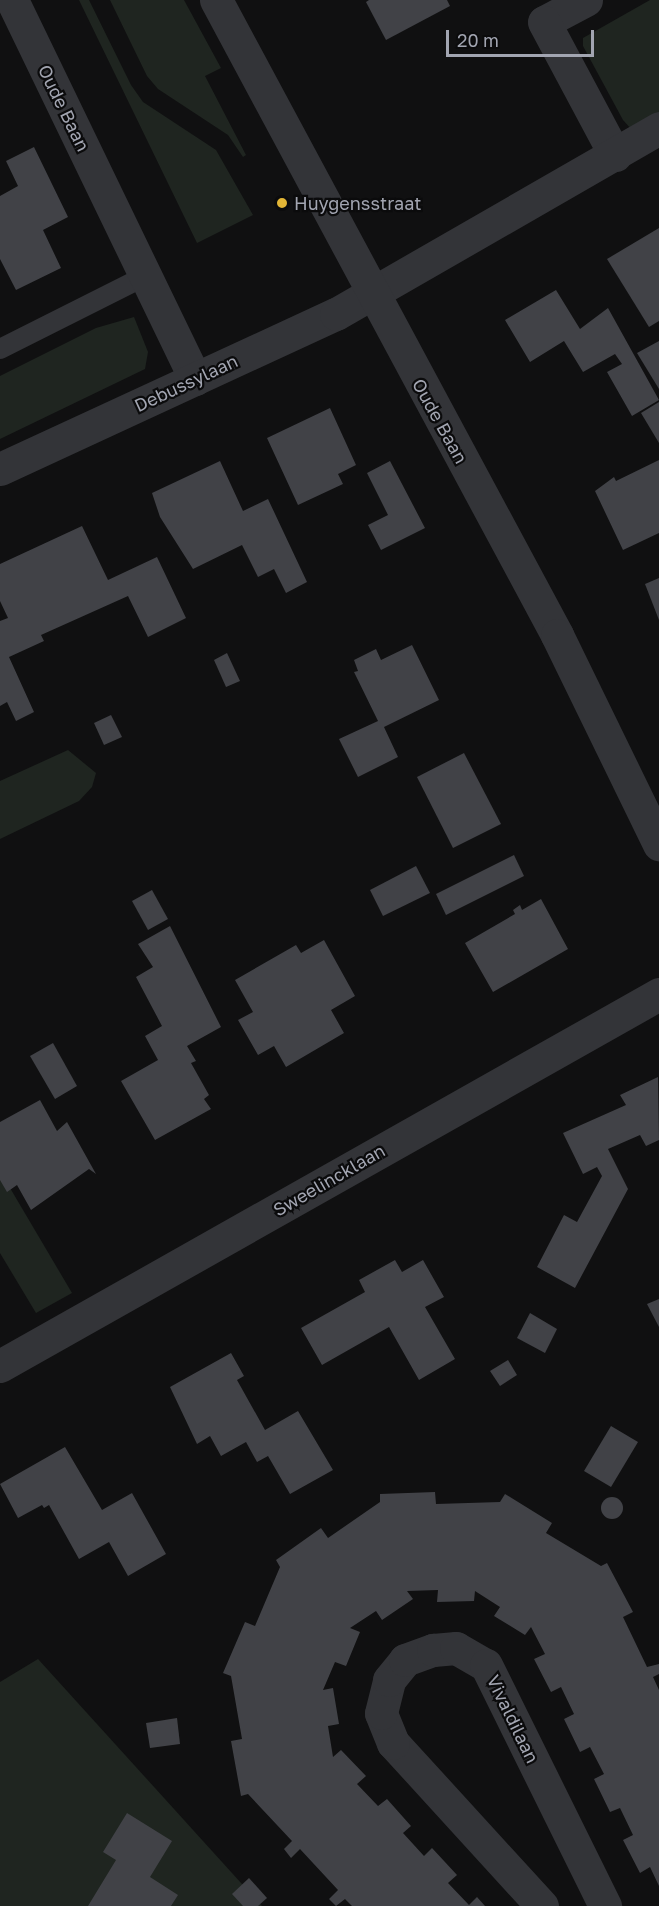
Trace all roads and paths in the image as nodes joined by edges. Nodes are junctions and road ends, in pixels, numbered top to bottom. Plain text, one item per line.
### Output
1 (12, 0) edge
2 (216, 0) edge
3 (586, 0) edge
4 (659, 128) edge
5 (615, 155) junction
6 (145, 276) junction
7 (371, 294) junction
8 (0, 349) edge
9 (195, 379) junction
10 (0, 469) edge
11 (659, 844) edge
12 (659, 994) edge
13 (0, 1366) edge
14 (542, 1906) edge
15 (605, 1906) edge

1 - 6 street, Oude Baan
2 - 7 street, Oude Baan
3 - 5 street
4 - 5 street
5 - 7 street
6 - 8 lane
6 - 9 street, Oude Baan
7 - 9 street, Debussylaan
7 - 11 street, Oude Baan
9 - 10 street, Debussylaan
12 - 13 street, Sweelincklaan
14 - 15 street, Vivaldilaan

